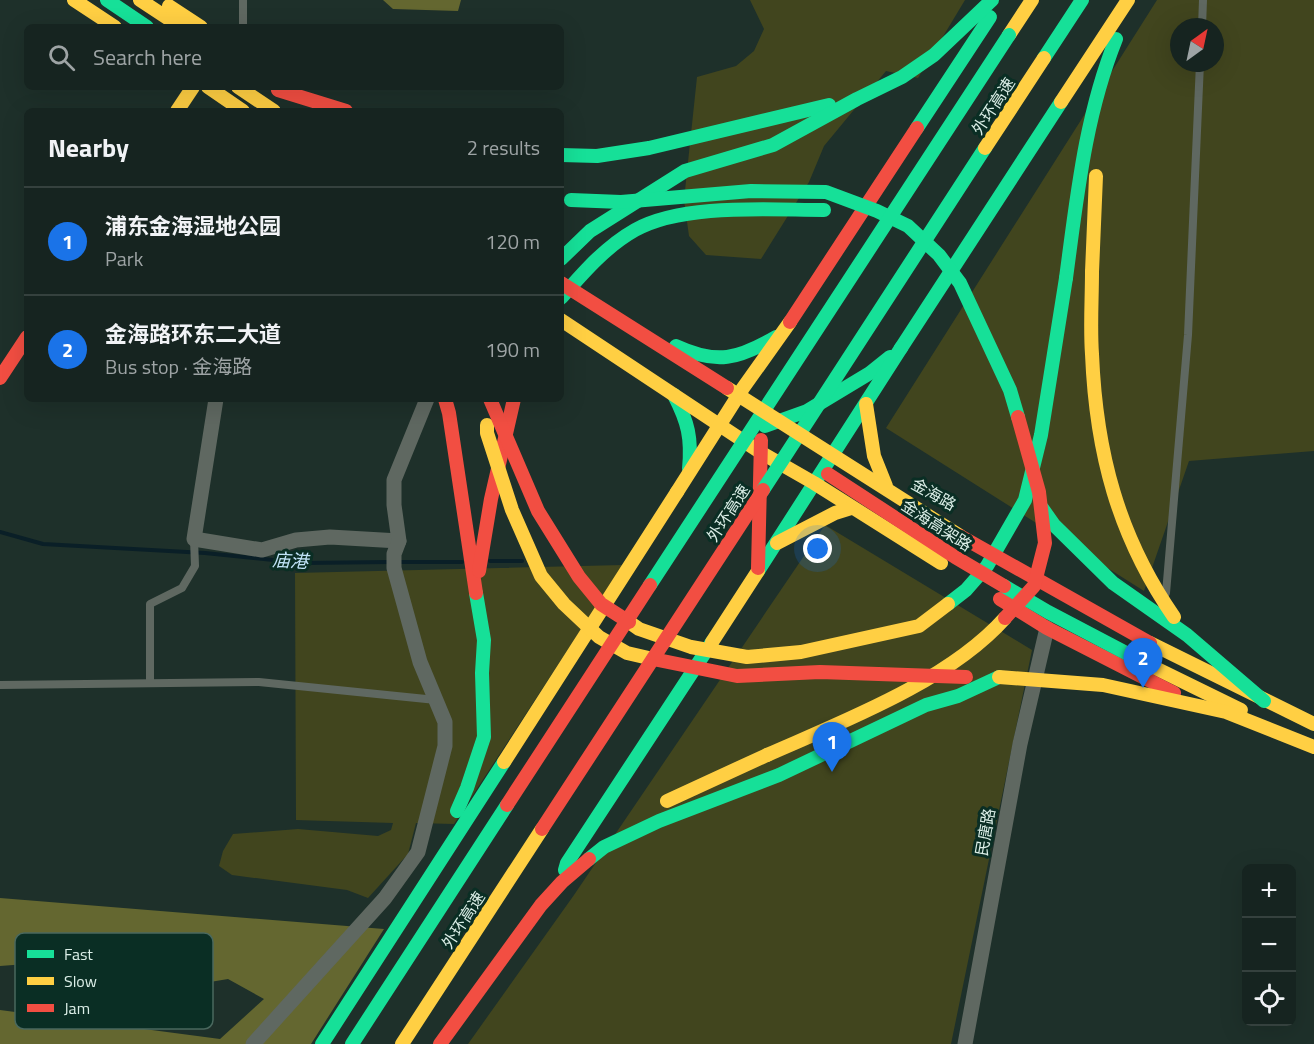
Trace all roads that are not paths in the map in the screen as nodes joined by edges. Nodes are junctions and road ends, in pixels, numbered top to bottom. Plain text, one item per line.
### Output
1 (74, 0) edge
2 (107, 0) edge
3 (140, 0) edge
4 (160, 0) edge
5 (243, 0) edge
6 (994, 0) edge
7 (1032, 0) edge
8 (1082, 0) edge
9 (1128, 0) edge
10 (1133, 0) edge
11 (1203, 0) edge
12 (1202, 18) edge
13 (110, 24) edge
14 (143, 24) edge
15 (177, 24) edge
16 (196, 24) edge
17 (243, 24) edge
18 (1200, 72) edge
19 (191, 90) edge
20 (212, 90) edge
21 (242, 90) edge
22 (283, 90) edge
23 (285, 90) edge
24 (287, 90) edge
25 (857, 99) junction
26 (179, 108) edge
27 (239, 108) edge
28 (268, 108) edge
29 (305, 108) edge
30 (322, 108) edge
31 (338, 108) edge
32 (1090, 128) junction
33 (564, 155) edge
34 (564, 197) edge
35 (564, 256) edge
36 (923, 262) dead end
37 (564, 270) edge
38 (936, 278) dead end
39 (564, 285) edge
40 (950, 297) dead end
41 (564, 301) edge
42 (790, 322) junction
43 (564, 327) edge
44 (778, 337) junction
45 (24, 342) edge
46 (675, 345) junction
47 (901, 348) junction
48 (0, 378) edge
49 (747, 392) junction
50 (674, 393) junction
51 (216, 402) edge
52 (426, 402) edge
53 (447, 402) edge
54 (489, 402) edge
55 (490, 402) edge
56 (513, 402) edge
57 (718, 402) dead end
58 (866, 404) junction
59 (786, 417) junction
60 (1004, 418) dead end
61 (725, 427) junction
62 (763, 427) junction
63 (820, 441) junction
64 (787, 443) junction
65 (836, 450) junction
66 (760, 452) junction
67 (796, 472) junction
68 (688, 474) junction
69 (814, 483) junction
70 (886, 486) junction
71 (676, 492) junction
72 (851, 508) junction
73 (194, 541) junction
74 (775, 543) junction
75 (395, 554) junction
76 (758, 571) junction
77 (476, 589) junction
78 (1047, 628) junction
79 (1163, 628) dead end
80 (1187, 635) junction
81 (999, 676) junction
82 (150, 683) junction
83 (0, 685) edge
84 (436, 700) junction
85 (1264, 701) junction
86 (1314, 710) edge
87 (1314, 724) edge
88 (1314, 747) edge
89 (1314, 760) edge
90 (604, 847) junction
91 (428, 878) junction
92 (562, 882) junction
93 (253, 1044) edge
94 (322, 1044) edge
95 (352, 1044) edge
96 (402, 1044) edge
97 (440, 1044) edge
98 (964, 1044) edge

1 - 13 main road
2 - 14 main road
3 - 15 main road
4 - 16 main road
5 - 17 lane
6 - 25 main road
6 - 42 main road
7 - 95 main road, 外环高速, bridge
8 - 96 main road, 外环高速, bridge
9 - 47 main road
10 - 32 main road
11 - 12 lane
18 - 79 lane
19 - 26 main road
20 - 27 main road
21 - 28 main road
22 - 29 main road, bridge
23 - 30 main road
24 - 31 main road, bridge
25 - 33 main road
25 - 35 main road, bridge
32 - 55 main road, bridge
32 - 80 main road, bridge
34 - 90 main road, bridge
36 - 41 main road, bridge
37 - 46 main road, 金海路
38 - 40 main road
39 - 85 main road, 金海高架路, bridge
42 - 44 main road
42 - 59 main road
43 - 50 main road
44 - 46 main road
44 - 49 main road
45 - 48 main road
46 - 49 main road, 金海路
47 - 58 main road
47 - 59 main road
49 - 59 main road, 金海路
49 - 61 main road
49 - 62 main road
50 - 61 main road
50 - 68 main road
51 - 73 street
52 - 75 street
53 - 77 main road
54 - 81 main road, bridge
56 - 77 main road, bridge
57 - 88 main road, 金海高架路, bridge
58 - 65 main road
58 - 70 main road
59 - 62 main road
59 - 63 main road, 金海路
59 - 64 main road
60 - 80 main road, bridge
61 - 62 main road
61 - 66 main road
61 - 68 main road
62 - 66 main road
63 - 64 main road
63 - 65 main road, 金海路
64 - 66 main road
64 - 67 main road
65 - 69 main road
65 - 70 main road, 金海路
66 - 67 main road
66 - 71 main road
66 - 76 main road
67 - 69 main road
68 - 71 main road
69 - 72 main road
69 - 74 main road
70 - 86 main road, 金海路
71 - 91 main road
72 - 74 main road
72 - 78 main road
73 - 75 street
73 - 82 lane
74 - 76 main road
75 - 84 street
76 - 92 main road
77 - 91 main road
78 - 89 main road
78 - 98 street, 民唐路
80 - 85 main road, bridge
81 - 88 main road, bridge
81 - 90 main road
82 - 83 lane
82 - 84 lane
84 - 93 street
85 - 87 main road, 金海高架路
90 - 92 main road
91 - 94 main road
92 - 97 main road

